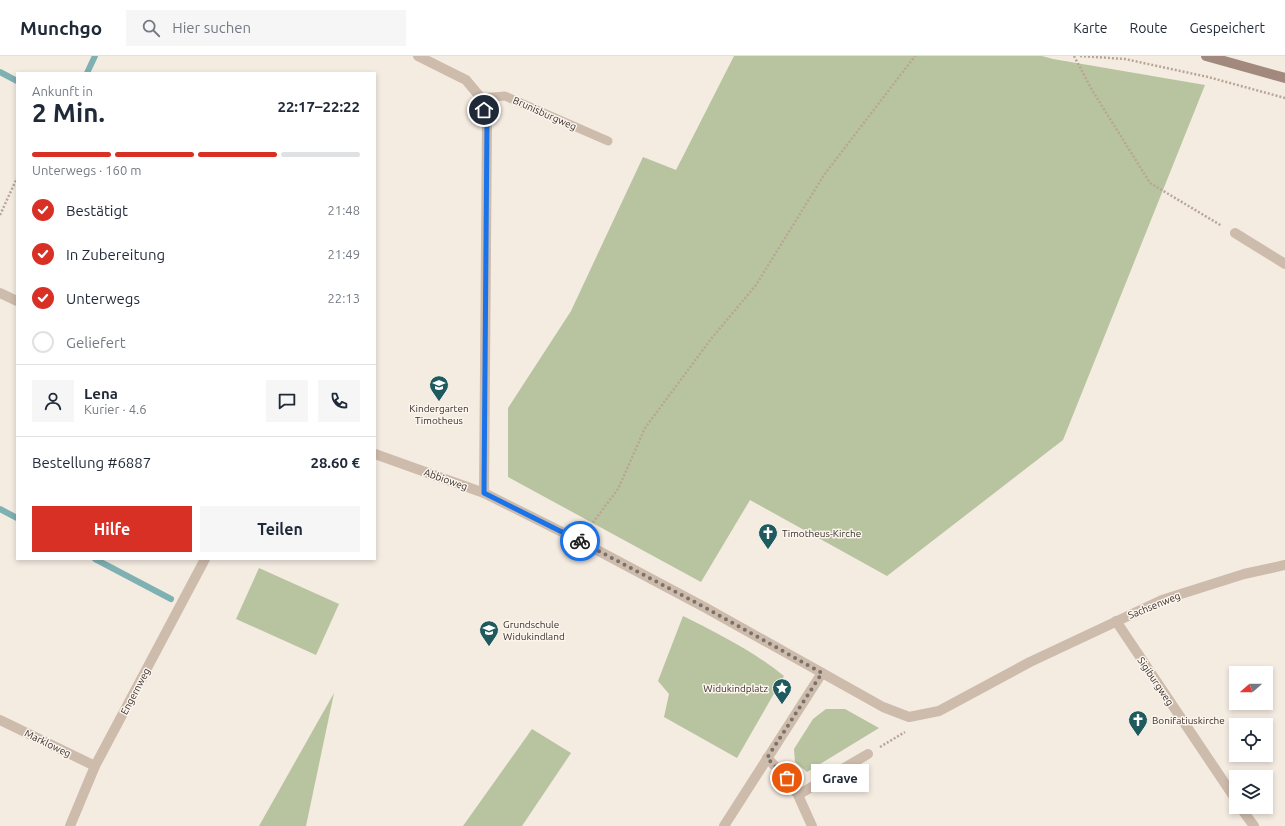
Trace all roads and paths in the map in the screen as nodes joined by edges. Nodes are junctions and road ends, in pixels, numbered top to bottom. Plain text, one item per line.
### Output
1 (418, 56) edge
2 (915, 56) edge
3 (1074, 56) edge
4 (1080, 56) edge
5 (1206, 56) edge
6 (1285, 78) edge
7 (481, 98) junction
8 (1285, 98) edge
9 (608, 140) dead end
10 (16, 180) edge
11 (0, 215) edge
12 (1235, 234) joint
13 (1285, 264) edge
14 (0, 293) edge
15 (16, 301) edge
16 (376, 454) edge
17 (484, 493) junction
18 (580, 541) junction
19 (204, 560) edge
20 (1285, 565) edge
21 (1116, 621) junction
22 (822, 673) junction
23 (909, 717) junction
24 (0, 720) edge
25 (868, 754) joint
26 (767, 758) junction
27 (95, 766) junction
28 (1229, 790) edge
29 (798, 795) junction
30 (1245, 814) edge
31 (70, 826) edge
32 (724, 826) edge
33 (812, 826) edge
34 (1254, 826) edge

1 - 7 street
2 - 18 path
3 - 12 path
4 - 8 path
5 - 6 main road
7 - 9 lane, Brunisburgweg
7 - 17 street
10 - 11 path
12 - 13 street
14 - 15 street
16 - 17 street, Abbioweg
17 - 18 street, Abbioweg
18 - 22 street, Abbioweg
19 - 27 street, Engernweg
20 - 21 street, Sachsenweg
21 - 23 street, Sachsenweg
21 - 28 street, Sigiburgweg
22 - 23 street
22 - 26 street
23 - 25 path
24 - 27 street, Markloweg
25 - 29 street
26 - 29 street
26 - 32 street
27 - 31 street, Engernweg
29 - 33 street
30 - 34 street

